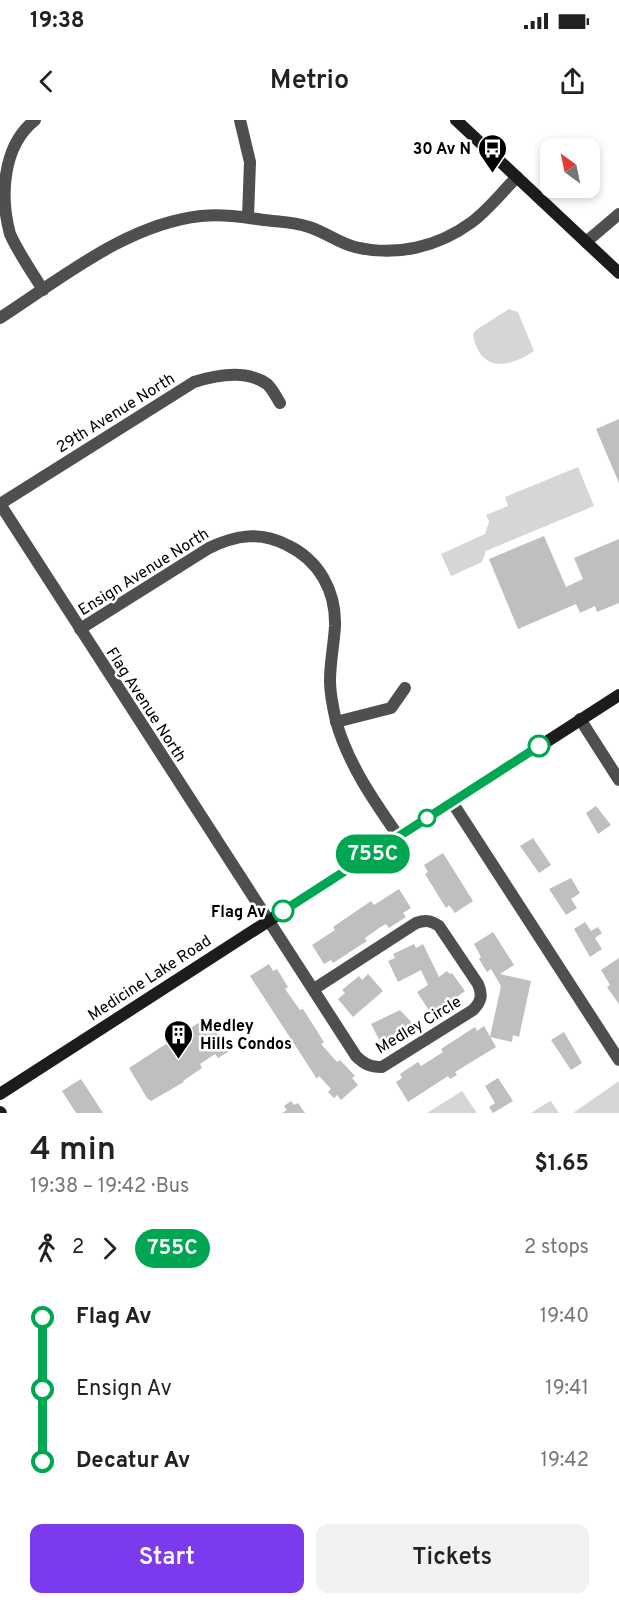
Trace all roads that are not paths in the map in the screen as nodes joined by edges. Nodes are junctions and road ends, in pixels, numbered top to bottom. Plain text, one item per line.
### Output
1 (35, 120) edge
2 (240, 120) edge
3 (456, 120) edge
4 (517, 177) junction
5 (619, 214) edge
6 (248, 218) junction
7 (586, 242) junction
8 (619, 273) edge
9 (43, 290) junction
10 (0, 318) edge
11 (280, 403) dead end
12 (0, 504) edge
13 (80, 629) junction
14 (405, 688) dead end
15 (619, 695) edge
16 (580, 719) junction
17 (336, 722) junction
18 (619, 780) edge
19 (452, 802) junction
20 (399, 837) junction
21 (268, 920) junction
22 (314, 989) junction
23 (619, 1060) edge
24 (0, 1094) edge

1 - 9 street
2 - 6 street
3 - 4 street
4 - 6 street
4 - 7 street
5 - 7 street
6 - 9 street
7 - 8 street
9 - 10 street
11 - 12 street, 29th Avenue North
12 - 13 street, Flag Avenue North
13 - 17 street, Ensign Avenue North
13 - 21 street, Flag Avenue North
14 - 17 street
15 - 16 street, Medicine Lake Road
16 - 18 street
16 - 19 street, Medicine Lake Road
17 - 20 street, Ensign Avenue North
19 - 20 street, Medicine Lake Road
19 - 23 street
20 - 21 street, Medicine Lake Road
21 - 22 street, Medley Circle
21 - 24 street, Medicine Lake Road
22 - 22 street, Medley Circle

